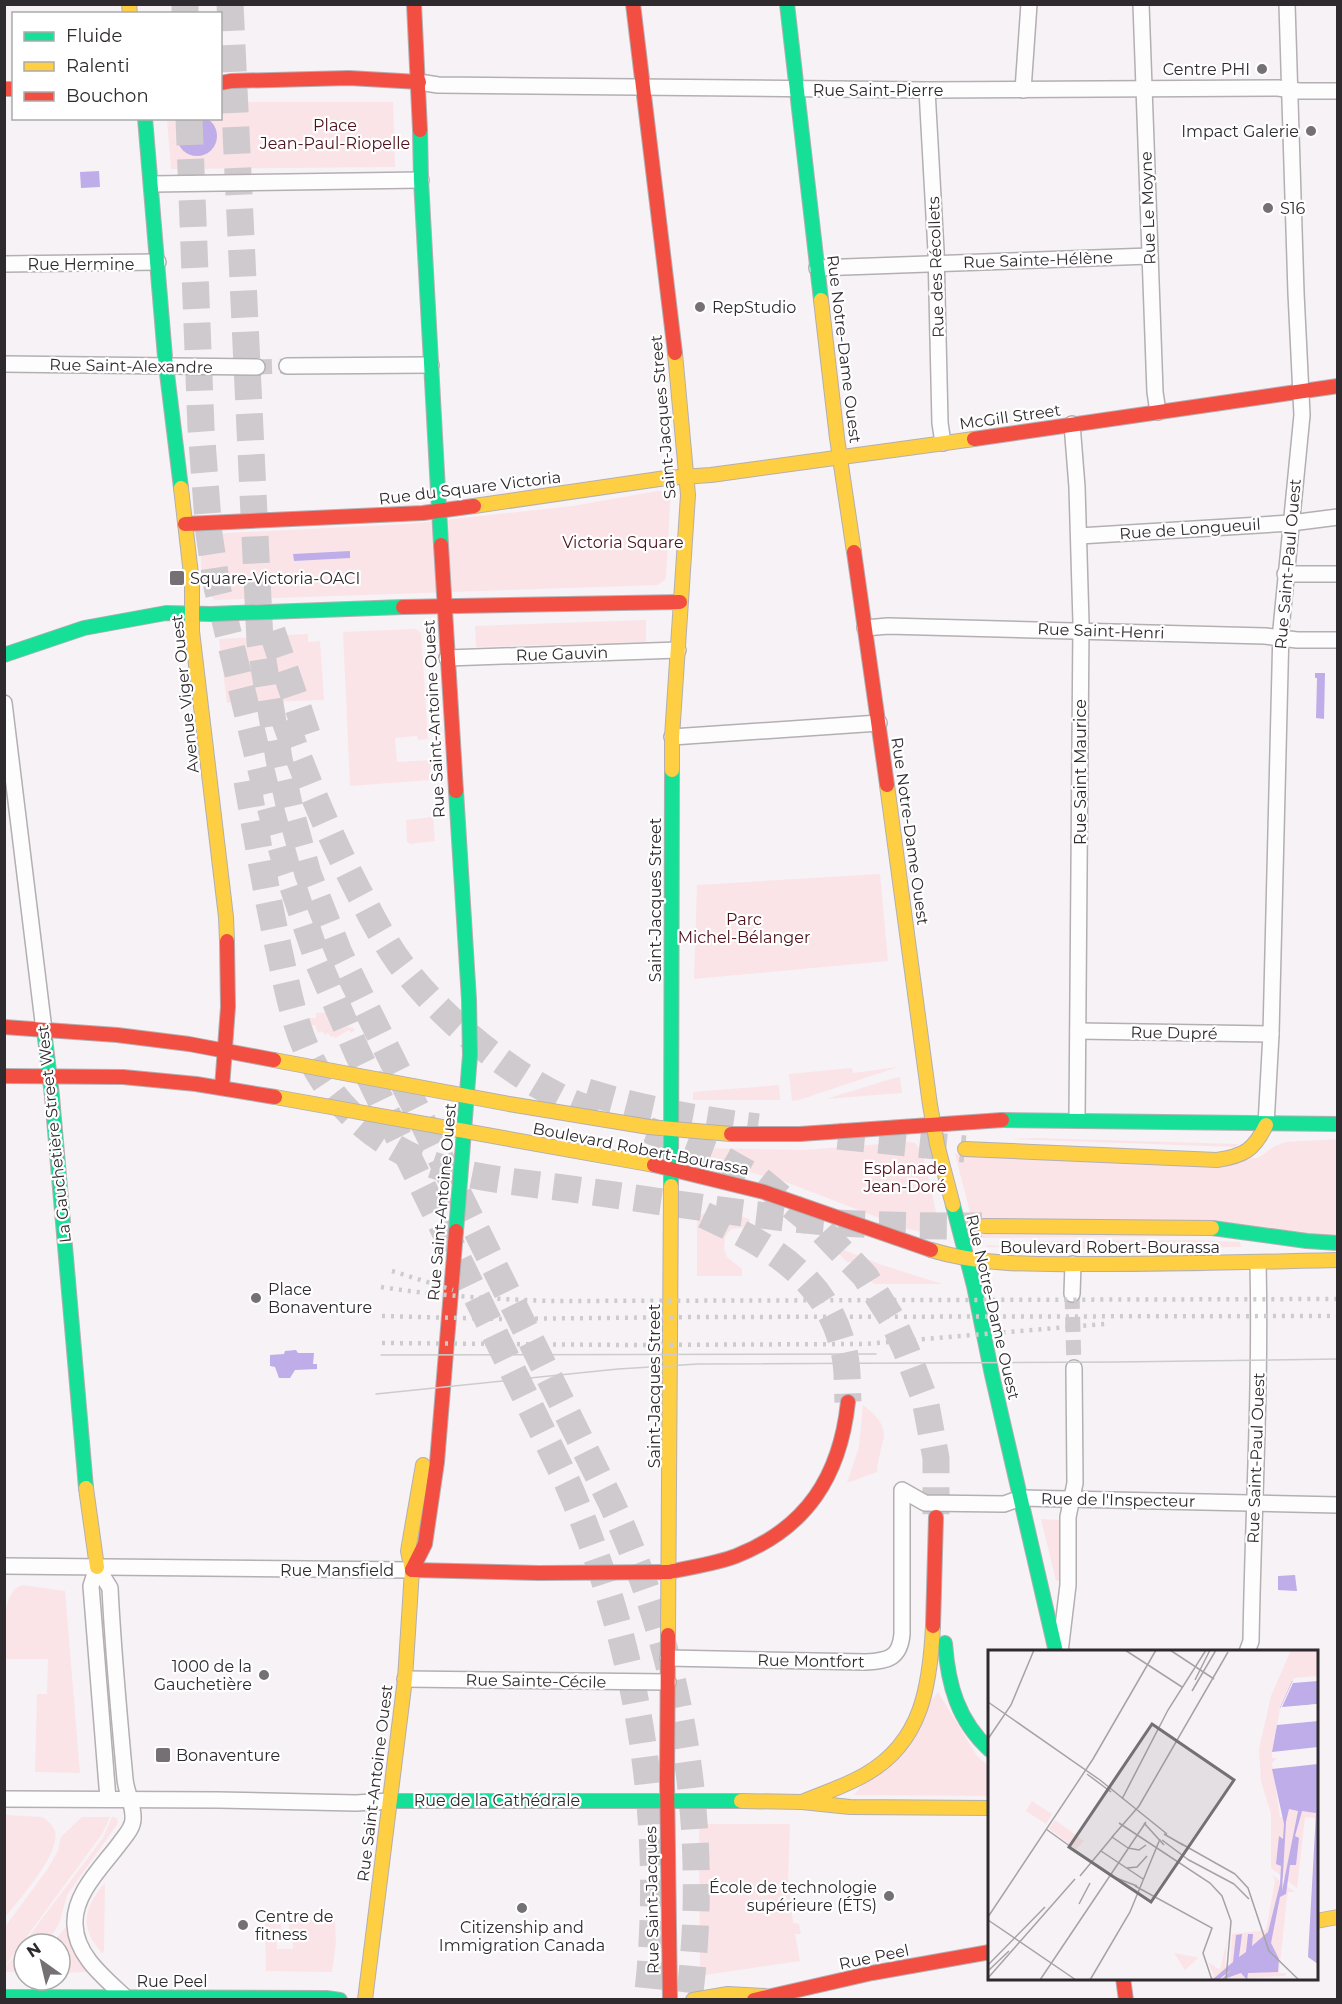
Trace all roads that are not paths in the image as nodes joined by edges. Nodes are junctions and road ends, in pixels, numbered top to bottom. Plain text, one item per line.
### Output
1 (414, 4) edge
2 (633, 4) edge
3 (787, 4) edge
4 (1029, 4) edge
5 (1142, 4) edge
6 (1287, 4) edge
7 (224, 81) edge
8 (419, 82) junction
9 (643, 88) junction
10 (1144, 88) junction
11 (797, 89) junction
12 (1288, 89) junction
13 (927, 90) junction
14 (1023, 90) junction
15 (1338, 91) edge
16 (145, 120) edge
17 (421, 180) junction
18 (152, 184) junction
19 (1150, 256) junction
20 (158, 262) junction
21 (936, 263) junction
22 (4, 264) edge
23 (817, 268) junction
24 (4, 364) edge
25 (431, 365) junction
26 (166, 366) junction
27 (287, 366) tunnel mouth
28 (257, 367) tunnel mouth
29 (1338, 386) edge
30 (1301, 391) junction
31 (1158, 412) junction
32 (1072, 424) junction
33 (943, 443) junction
34 (842, 458) junction
35 (687, 476) junction
36 (440, 511) junction
37 (1338, 517) edge
38 (1291, 523) junction
39 (185, 524) junction
40 (1079, 536) junction
41 (1285, 574) junction
42 (1338, 574) edge
43 (680, 602) junction
44 (444, 606) junction
45 (192, 613) junction
46 (865, 628) junction
47 (1081, 631) junction
48 (1281, 638) junction
49 (1338, 640) edge
50 (678, 650) junction
51 (4, 655) edge
52 (447, 658) junction
53 (4, 703) edge
54 (879, 723) junction
55 (672, 737) junction
56 (4, 1027) edge
57 (44, 1030) junction
58 (1078, 1031) junction
59 (1271, 1034) junction
60 (226, 1051) junction
61 (4, 1076) edge
62 (50, 1076) junction
63 (222, 1088) junction
64 (467, 1096) junction
65 (1077, 1120) junction
66 (934, 1124) junction
67 (1338, 1124) edge
68 (1266, 1125) junction
69 (671, 1130) junction
70 (464, 1132) junction
71 (965, 1149) tunnel mouth
72 (671, 1170) junction
73 (984, 1226) tunnel mouth
74 (1338, 1243) edge
75 (967, 1259) junction
76 (1338, 1260) edge
77 (1258, 1263) junction
78 (1072, 1264) junction
79 (1072, 1294) tunnel mouth
80 (1074, 1368) tunnel mouth
81 (848, 1402) tunnel mouth
82 (902, 1490) joint
83 (1021, 1498) junction
84 (1071, 1500) junction
85 (1255, 1503) junction
86 (1338, 1505) edge
87 (936, 1517) tunnel mouth
88 (937, 1543) junction
89 (4, 1566) edge
90 (97, 1567) junction
91 (412, 1570) junction
92 (669, 1572) junction
93 (1058, 1650) edge
94 (1058, 1650) edge
95 (1248, 1650) edge
96 (668, 1658) junction
97 (405, 1679) junction
98 (668, 1683) junction
99 (988, 1748) edge
100 (4, 1799) edge
101 (108, 1799) junction
102 (129, 1799) junction
103 (667, 1800) junction
104 (390, 1801) junction
105 (802, 1802) junction
106 (988, 1808) edge
107 (1338, 1917) edge
108 (1318, 1920) edge
109 (988, 1952) edge
110 (1123, 1980) edge
111 (4, 1996) edge
112 (126, 1998) junction
113 (760, 1998) edge
114 (340, 2000) edge
115 (365, 2000) edge
116 (670, 2000) edge
117 (693, 2000) edge
118 (1126, 2000) edge

1 - 8 main road, Rue Saint-Antoine Ouest
2 - 9 main road, Saint-Jacques Street
3 - 11 main road, Rue Notre-Dame Ouest
4 - 14 street
5 - 10 street, Rue Le Moyne
6 - 12 street, Rue Saint-Paul Ouest
7 - 8 main road
8 - 9 street, Rue Saint-Pierre
8 - 17 main road, Rue Saint-Antoine Ouest
9 - 11 street, Rue Saint-Pierre
9 - 35 main road, Saint-Jacques Street
10 - 12 street, Rue Saint-Pierre
10 - 14 street, Rue Saint-Pierre
10 - 19 street, Rue Le Moyne
11 - 13 street, Rue Saint-Pierre
11 - 23 main road, Rue Notre-Dame Ouest
12 - 15 street, Rue Saint-Pierre
12 - 30 street, Rue Saint-Paul Ouest
13 - 14 street, Rue Saint-Pierre
13 - 21 street, Rue des Récollets
16 - 18 main road, Avenue Viger Ouest
17 - 18 street
17 - 25 main road, Rue Saint-Antoine Ouest
18 - 20 main road, Avenue Viger Ouest
19 - 21 street, Rue Sainte-Hélène
19 - 31 street, Rue Le Moyne
20 - 22 street, Rue Hermine
20 - 26 main road, Avenue Viger Ouest
21 - 23 street, Rue Sainte-Hélène
21 - 33 street, Rue des Récollets
23 - 34 main road, Rue Notre-Dame Ouest
24 - 26 street, Rue Saint-Alexandre
25 - 27 street
25 - 36 main road, Rue Saint-Antoine Ouest
26 - 28 street, Rue Saint-Alexandre
26 - 39 main road, Avenue Viger Ouest
29 - 30 main road, McGill Street
30 - 31 main road, McGill Street
30 - 38 street, Rue Saint-Paul Ouest
31 - 32 main road, McGill Street
32 - 33 main road, McGill Street
32 - 40 street, Rue Saint Maurice
33 - 34 main road, McGill Street
34 - 35 main road, McGill Street
34 - 46 main road, Rue Notre-Dame Ouest
35 - 36 main road, Rue du Square Victoria
35 - 43 main road, Saint-Jacques Street
36 - 39 main road, Rue du Square Victoria
36 - 44 main road, Rue Saint-Antoine Ouest
37 - 38 street, Rue de Longueuil
38 - 40 street, Rue de Longueuil
38 - 41 street, Rue Saint-Paul Ouest
39 - 45 main road, Avenue Viger Ouest
40 - 47 street, Rue Saint Maurice
41 - 42 street
41 - 48 street, Rue Saint-Paul Ouest
43 - 44 main road
43 - 50 main road, Saint-Jacques Street
44 - 45 main road
44 - 52 main road, Rue Saint-Antoine Ouest
45 - 51 main road
45 - 60 main road, Avenue Viger Ouest
46 - 47 street, Rue Saint-Henri
46 - 54 main road, Rue Notre-Dame Ouest
47 - 48 street, Rue Saint-Henri
47 - 58 street, Rue Saint Maurice
48 - 49 street, Rue Saint-Henri
48 - 59 street, Rue Saint-Paul Ouest
50 - 52 street, Rue Gauvin
50 - 55 main road, Saint-Jacques Street
52 - 64 main road, Rue Saint-Antoine Ouest
53 - 57 street, La Gauchetière Street West
54 - 55 street
54 - 66 main road, Rue Notre-Dame Ouest
55 - 69 main road, Saint-Jacques Street
56 - 57 main road, Boulevard Robert-Bourassa
57 - 60 main road, Boulevard Robert-Bourassa
57 - 62 main road, La Gauchetière Street West
58 - 59 street, Rue Dupré
58 - 65 street, Rue Saint Maurice
59 - 68 street, Rue Saint-Paul Ouest
60 - 63 main road, Avenue Viger Ouest
60 - 64 main road, Boulevard Robert-Bourassa
61 - 62 main road, Boulevard Robert-Bourassa
62 - 63 main road, Boulevard Robert-Bourassa
62 - 90 main road, La Gauchetière Street West
63 - 70 main road, Boulevard Robert-Bourassa
64 - 69 main road, Boulevard Robert-Bourassa
64 - 70 main road, Rue Saint-Antoine Ouest
65 - 66 main road, Boulevard Robert-Bourassa
65 - 68 main road, Boulevard Robert-Bourassa
66 - 69 main road, Boulevard Robert-Bourassa
66 - 75 main road, Rue Notre-Dame Ouest
67 - 68 main road, Boulevard Robert-Bourassa
68 - 71 main road
69 - 72 main road, Saint-Jacques Street
70 - 72 main road, Boulevard Robert-Bourassa
70 - 91 main road, Rue Saint-Antoine Ouest
72 - 75 main road, Boulevard Robert-Bourassa
72 - 92 main road, Saint-Jacques Street
73 - 74 main road
75 - 78 main road, Boulevard Robert-Bourassa
75 - 83 main road, Rue Notre-Dame Ouest
76 - 77 main road, Boulevard Robert-Bourassa
77 - 78 main road, Boulevard Robert-Bourassa
77 - 85 street, Rue Saint-Paul Ouest
78 - 79 street
80 - 84 street
81 - 92 main road, Rue Mansfield
82 - 83 street, Rue de l'Inspecteur
82 - 96 street, Rue Montfort
83 - 84 street, Rue de l'Inspecteur
83 - 93 main road, Rue Notre-Dame Ouest
84 - 85 street, Rue de l'Inspecteur
84 - 94 street
85 - 86 street, Rue de l'Inspecteur
85 - 95 street, Rue Saint-Paul Ouest
87 - 88 main road
88 - 99 main road
88 - 105 main road
89 - 90 street, Rue Mansfield
90 - 91 street, Rue Mansfield
90 - 101 street, La Gauchetière Street West
90 - 102 street, La Gauchetière Street West
91 - 92 main road, Rue Mansfield
91 - 97 main road, Rue Saint-Antoine Ouest
92 - 96 main road, Saint-Jacques Street
96 - 98 main road, Saint-Jacques Street
97 - 98 street, Rue Sainte-Cécile
97 - 104 main road, Rue Saint-Antoine Ouest
98 - 103 main road, Saint-Jacques Street
100 - 101 street, Rue de la Cathédrale
101 - 102 street, Rue de la Cathédrale
102 - 104 street, Rue de la Cathédrale
102 - 112 street, La Gauchetière Street West
103 - 104 main road, Rue de la Cathédrale
103 - 105 main road, Rue de la Cathédrale
103 - 116 main road, Rue Saint-Jacques
104 - 115 main road, Rue Saint-Antoine Ouest
105 - 106 main road, Rue de la Cathédrale
107 - 108 main road
109 - 113 main road, Rue Peel
110 - 118 main road
111 - 112 main road, Rue Peel
112 - 114 main road, Rue Peel
113 - 117 main road, Rue Peel

